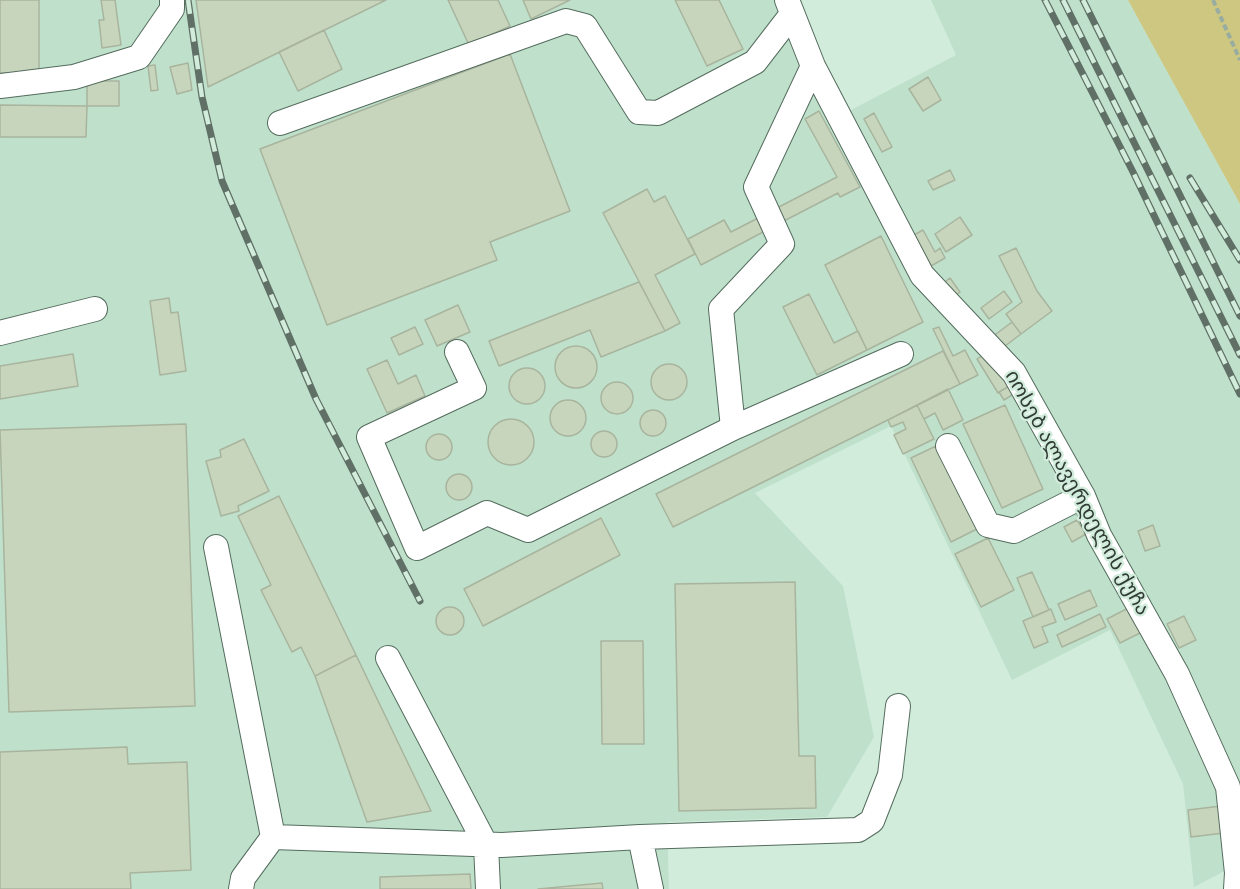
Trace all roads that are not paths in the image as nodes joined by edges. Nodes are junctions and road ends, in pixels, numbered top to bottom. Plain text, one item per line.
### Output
1 (172, 0) edge
2 (790, 7) edge
3 (813, 66) junction
4 (0, 86) edge
5 (280, 123) dead end
6 (95, 309) dead end
7 (0, 333) edge
8 (457, 352) dead end
9 (901, 354) dead end
10 (733, 428) junction
11 (948, 446) dead end
12 (1083, 496) junction
13 (216, 547) dead end
14 (388, 658) dead end
15 (898, 706) dead end
16 (273, 837) junction
17 (639, 837) junction
18 (486, 845) junction
19 (241, 889) edge
20 (488, 889) edge
21 (651, 889) edge
22 (1236, 889) edge

1 - 4 street
2 - 3 street, იოსებ ალავერდელის ქუჩა
2 - 5 street
3 - 10 street
3 - 12 street, იოსებ ალავერდელის ქუჩა
6 - 7 street
8 - 10 street
9 - 10 street
11 - 12 street
12 - 22 street, იოსებ ალავერდელის ქუჩა
13 - 16 street
14 - 18 street
15 - 17 street
16 - 18 street
16 - 19 street
17 - 18 street
17 - 21 street
18 - 20 street

